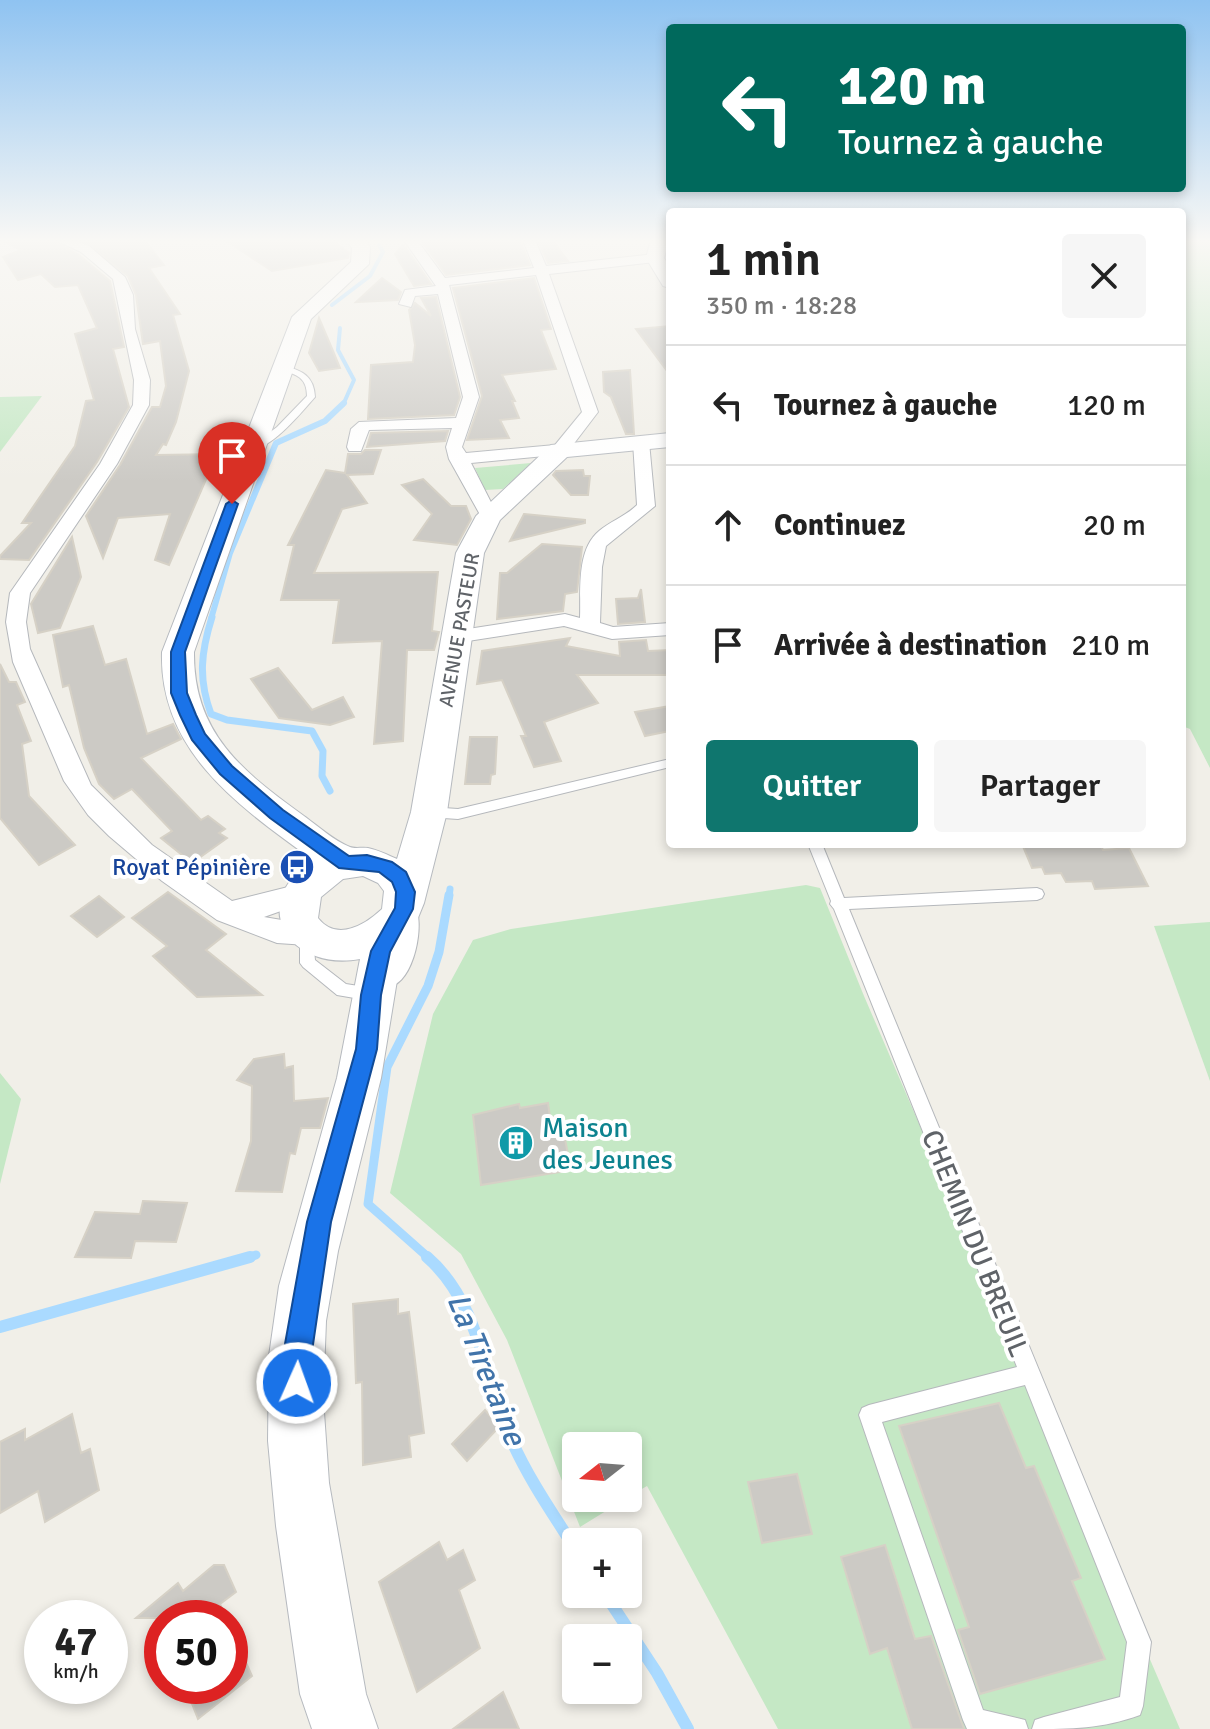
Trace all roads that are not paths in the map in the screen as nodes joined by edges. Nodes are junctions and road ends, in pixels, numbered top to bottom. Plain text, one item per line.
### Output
1 (128, 321) edge
2 (301, 321) edge
3 (452, 321) edge
4 (560, 321) edge
5 (283, 368) junction
6 (463, 423) junction
7 (666, 440) edge
8 (641, 442) junction
9 (355, 447) dead end
10 (252, 450) junction
11 (560, 450) junction
12 (457, 459) junction
13 (489, 516) junction
14 (590, 625) junction
15 (666, 629) edge
16 (455, 637) junction
17 (666, 764) edge
18 (276, 814) junction
19 (426, 824) junction
20 (816, 848) edge
21 (356, 862) junction
22 (305, 888) junction
23 (1037, 894) dead end
24 (837, 904) junction
25 (400, 908) junction
26 (227, 912) junction
27 (322, 940) junction
28 (371, 995) junction
29 (1029, 1374) junction
30 (345, 1729) edge
31 (1016, 1729) edge
32 (1044, 1729) edge

1 - 26 street
2 - 5 main road
3 - 6 street
4 - 11 street, AVENUE PASTEUR
5 - 10 main road
5 - 10 lane
6 - 9 street
6 - 12 street
7 - 8 main road
8 - 11 main road
8 - 14 street
10 - 18 main road
11 - 12 street
11 - 13 main road, AVENUE PASTEUR
12 - 13 street
13 - 16 main road, AVENUE PASTEUR
14 - 15 street
14 - 16 street
16 - 19 main road, AVENUE PASTEUR
17 - 19 lane
18 - 21 main road
18 - 22 main road
19 - 21 main road
19 - 25 main road, AVENUE PASTEUR
20 - 24 lane, CHEMIN DU BREUIL
21 - 22 main road
21 - 25 main road
22 - 26 street
22 - 27 main road
23 - 24 lane
24 - 29 lane, CHEMIN DU BREUIL
25 - 27 main road
25 - 28 main road, AVENUE PASTEUR
26 - 27 street
27 - 28 main road
28 - 30 main road, AVENUE PASTEUR
29 - 31 lane
29 - 32 lane, CHEMIN DU BREUIL

